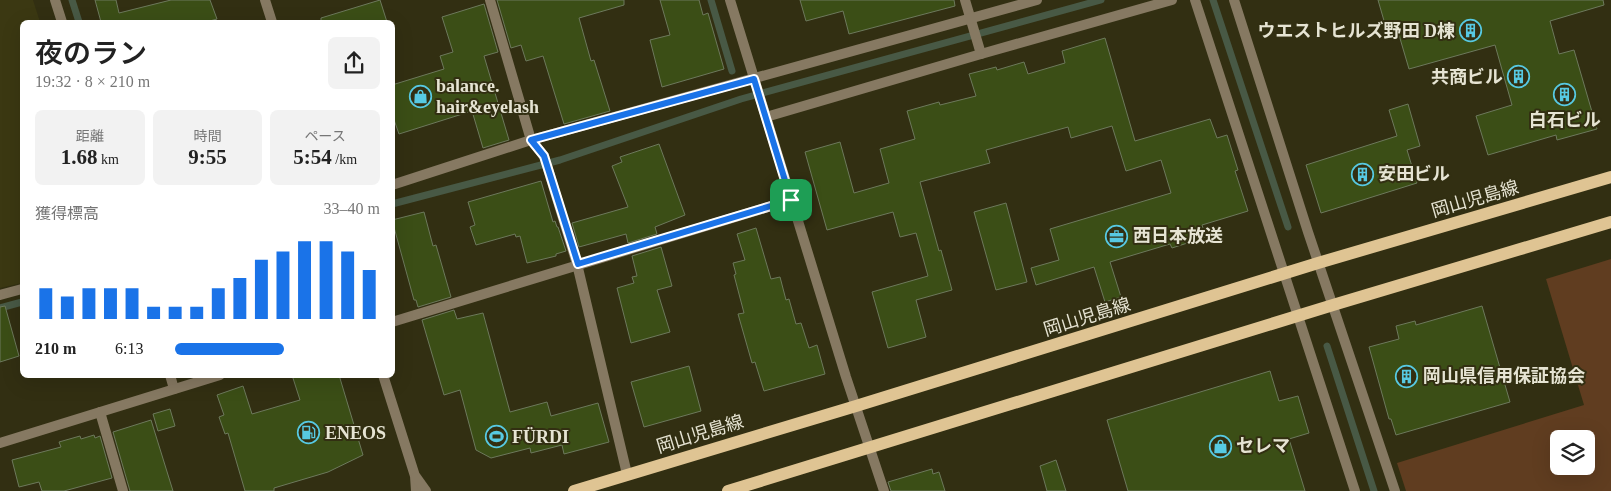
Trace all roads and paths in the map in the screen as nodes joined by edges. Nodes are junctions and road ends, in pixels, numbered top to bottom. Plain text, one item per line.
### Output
1 (55, 0) edge
2 (265, 0) edge
3 (490, 0) edge
4 (730, 0) edge
5 (965, 0) edge
6 (1036, 0) edge
7 (1172, 0) edge
8 (1195, 0) edge
9 (1234, 0) edge
10 (61, 20) edge
11 (271, 20) edge
12 (972, 22) junction
13 (981, 54) junction
14 (755, 83) junction
15 (766, 117) junction
16 (531, 140) junction
17 (1611, 178) edge
18 (395, 184) edge
19 (791, 200) junction
20 (1611, 222) edge
21 (1318, 263) junction
22 (578, 264) junction
23 (1284, 274) junction
24 (20, 290) edge
25 (0, 295) edge
26 (1333, 305) junction
27 (1298, 316) junction
28 (395, 321) edge
29 (171, 378) edge
30 (210, 378) edge
31 (384, 378) edge
32 (174, 389) junction
33 (856, 406) junction
34 (100, 412) junction
35 (0, 443) edge
36 (870, 448) junction
37 (627, 474) junction
38 (415, 476) junction
39 (123, 491) edge
40 (416, 491) edge
41 (426, 491) edge
42 (574, 491) edge
43 (728, 491) edge
44 (884, 491) edge
45 (1355, 491) edge
46 (1394, 491) edge

1 - 10 street
2 - 11 street
3 - 16 street
4 - 14 street
5 - 12 street
6 - 12 street
7 - 13 street
8 - 23 street
9 - 21 street
12 - 13 street
12 - 14 street
13 - 15 street
14 - 15 street
14 - 16 street
15 - 19 street
16 - 18 street
16 - 22 street
17 - 21 main road, 岡山児島線
19 - 22 street
19 - 33 street
20 - 26 main road
21 - 23 main road, 岡山児島線
21 - 26 street
22 - 28 street
22 - 37 street
23 - 27 street
23 - 33 main road, 岡山児島線
24 - 25 street
26 - 27 main road
26 - 46 street
27 - 36 main road
27 - 45 street
29 - 32 street
30 - 32 street
31 - 38 street
32 - 34 street
33 - 36 street
33 - 37 main road, 岡山児島線
34 - 35 street
34 - 39 street
36 - 43 main road
36 - 44 street
37 - 42 main road, 岡山児島線
38 - 40 street
38 - 41 street

